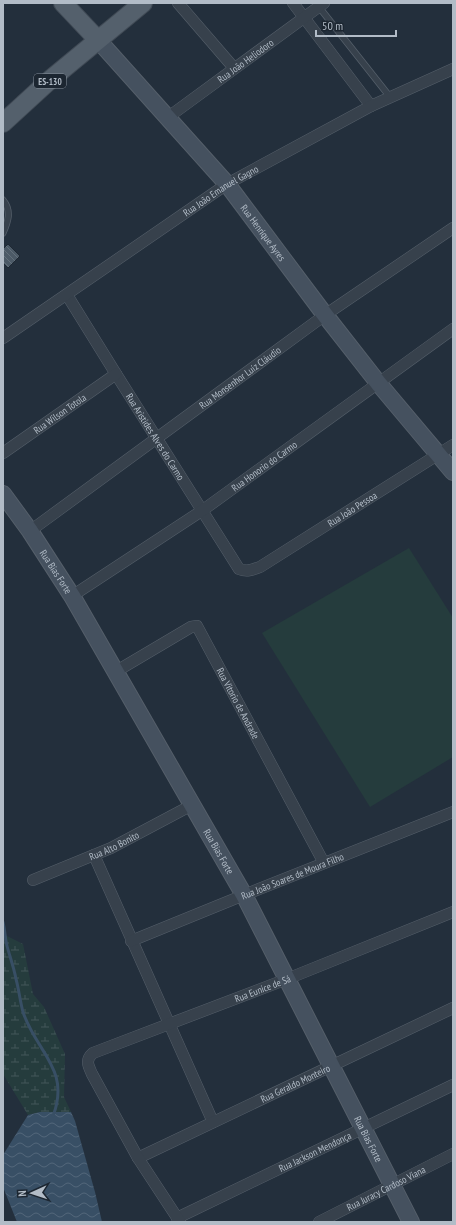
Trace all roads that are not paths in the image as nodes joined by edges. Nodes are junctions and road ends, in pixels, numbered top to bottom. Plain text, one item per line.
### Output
1 (63, 3) edge
2 (143, 3) edge
3 (178, 3) edge
4 (293, 3) edge
5 (322, 5) edge
6 (304, 17) junction
7 (98, 40) junction
8 (234, 68) junction
9 (453, 69) edge
10 (390, 97) junction
11 (371, 106) junction
12 (167, 118) junction
13 (3, 123) edge
14 (227, 184) junction
15 (3, 200) edge
16 (3, 233) edge
17 (451, 233) edge
18 (67, 294) junction
19 (325, 315) junction
20 (453, 329) edge
21 (3, 338) edge
22 (116, 374) junction
23 (379, 384) junction
24 (157, 438) junction
25 (453, 445) edge
26 (3, 453) edge
27 (438, 454) junction
28 (453, 472) edge
29 (3, 494) edge
30 (203, 510) junction
31 (30, 531) junction
32 (250, 571) joint
33 (72, 596) junction
34 (115, 672) junction
35 (192, 804) junction
36 (453, 812) edge
37 (94, 855) junction
38 (324, 863) junction
39 (32, 880) dead end
40 (244, 895) junction
41 (453, 912) edge
42 (132, 941) junction
43 (287, 979) junction
44 (453, 1008) edge
45 (169, 1023) junction
46 (331, 1066) junction
47 (453, 1085) edge
48 (213, 1122) junction
49 (363, 1128) junction
50 (453, 1154) edge
51 (138, 1158) junction
52 (393, 1185) junction
53 (178, 1220) edge
54 (319, 1222) edge
55 (411, 1222) edge

1 - 7 main road, Rua Henrique Ayres
2 - 7 main road, ES-130
3 - 8 street
4 - 6 street
5 - 6 street, Rua João Heliodoro
5 - 10 lane
6 - 8 street, Rua João Heliodoro
6 - 11 street
7 - 12 street, Rua Henrique Ayres
7 - 13 main road, ES-130
8 - 12 street, Rua João Heliodoro
9 - 10 street, Rua João Emanuel Gagno
10 - 11 street, Rua João Emanuel Gagno
11 - 14 street, Rua João Emanuel Gagno
12 - 14 street, Rua Henrique Ayres
14 - 18 street, Rua João Emanuel Gagno
14 - 19 street, Rua Henrique Ayres
15 - 16 lane
17 - 19 street, Rua Monsenhor Luiz Cláudio
18 - 21 street, Rua João Emanuel Gagno
18 - 22 street, Rua Aristides Alves do Carmo
19 - 23 street, Rua Henrique Ayres
19 - 24 street, Rua Monsenhor Luiz Cláudio
20 - 23 street, Rua Honorio do Carmo
22 - 24 street, Rua Aristides Alves do Carmo
22 - 26 street, Rua Wilson Totola
23 - 27 street, Rua Henrique Ayres
23 - 30 street, Rua Honorio do Carmo
24 - 30 street, Rua Aristides Alves do Carmo
24 - 31 street, Rua Monsenhor Luiz Cláudio
25 - 27 street, Rua João Pessoa
27 - 28 street, Rua Henrique Ayres
27 - 32 street, Rua João Pessoa
29 - 31 street, Rua Bias Forte
30 - 32 street, Rua Aristides Alves do Carmo
30 - 33 street, Rua Honorio do Carmo
31 - 33 street, Rua Bias Forte
33 - 34 street, Rua Bias Forte
34 - 35 street, Rua Bias Forte
34 - 38 street, Rua Vitorio de Andrade
35 - 37 street, Rua Alto Bonito
35 - 40 street, Rua Bias Forte
36 - 38 street, Rua João Soares de Moura Filho
37 - 39 street, Rua Alto Bonito
37 - 42 street
38 - 40 street, Rua João Soares de Moura Filho
40 - 42 street, Rua João Soares de Moura Filho
40 - 43 street, Rua Bias Forte
41 - 43 street, Rua Eunice de Sá
42 - 45 street
43 - 45 street, Rua Eunice de Sá
43 - 46 street, Rua Bias Forte
44 - 46 street, Rua Geraldo Monteiro
45 - 48 street
45 - 51 street, Rua Eunice de Sá
46 - 48 street, Rua Geraldo Monteiro
46 - 49 street, Rua Bias Forte
47 - 49 street, Rua Jackson Mendonça
48 - 51 street, Rua Geraldo Monteiro
49 - 52 street, Rua Bias Forte
49 - 53 street, Rua Jackson Mendonça
50 - 52 street, Rua Juracy Cardoso Viana
51 - 53 street
52 - 54 street, Rua Juracy Cardoso Viana
52 - 55 street, Rua Bias Forte

